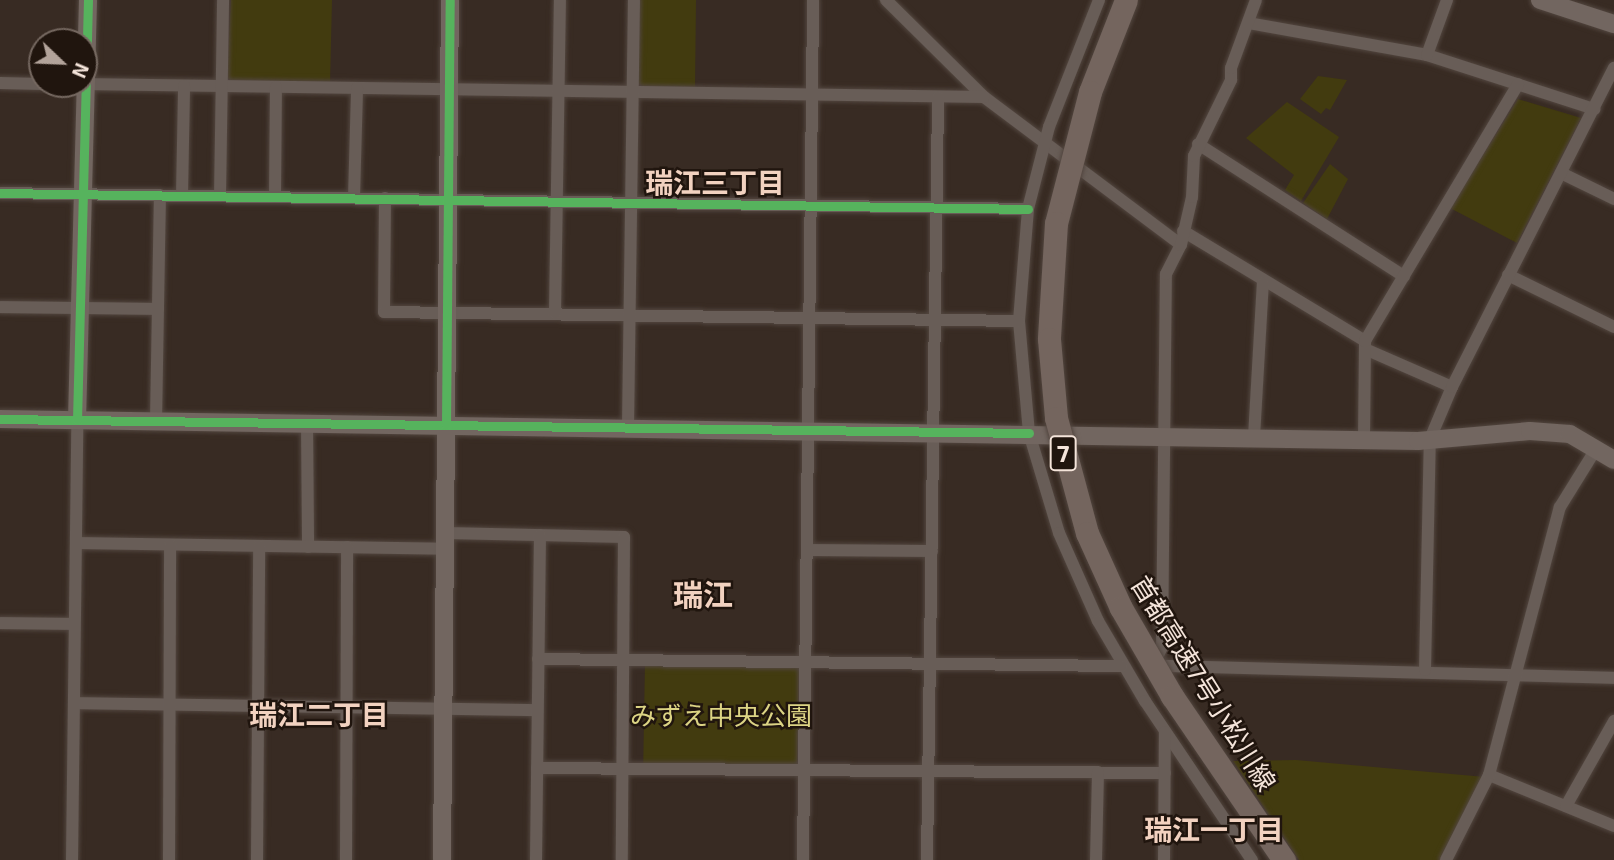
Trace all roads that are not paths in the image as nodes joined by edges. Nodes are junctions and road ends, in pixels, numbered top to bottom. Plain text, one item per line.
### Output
1 (88, 0) edge
2 (223, 0) edge
3 (450, 0) edge
4 (560, 0) edge
5 (634, 0) edge
6 (813, 0) edge
7 (1099, 0) edge
8 (1109, 0) edge
9 (1126, 0) edge
10 (1136, 0) edge
11 (1256, 0) edge
12 (1447, 0) edge
13 (1540, 0) edge
14 (889, 1) edge
15 (1248, 23) junction
16 (1614, 24) edge
17 (86, 28) edge
18 (1427, 55) junction
19 (1614, 68) edge
20 (0, 83) edge
21 (28, 84) edge
22 (98, 84) edge
23 (1518, 84) junction
24 (184, 86) junction
25 (222, 86) junction
26 (276, 87) junction
27 (357, 88) junction
28 (450, 90) junction
29 (559, 92) junction
30 (633, 93) junction
31 (812, 95) junction
32 (939, 97) junction
33 (984, 97) junction
34 (83, 98) edge
35 (1594, 108) junction
36 (1044, 143) junction
37 (1198, 144) junction
38 (1078, 167) junction
39 (1561, 173) junction
40 (0, 193) edge
41 (84, 194) junction
42 (160, 195) junction
43 (182, 195) junction
44 (220, 196) junction
45 (275, 197) junction
46 (355, 198) junction
47 (385, 198) junction
48 (1614, 198) edge
49 (450, 199) junction
50 (558, 201) junction
51 (632, 202) junction
52 (810, 206) junction
53 (937, 207) junction
54 (1028, 209) junction
55 (1183, 231) junction
56 (1181, 245) junction
57 (1508, 275) junction
58 (1404, 276) junction
59 (1263, 283) junction
60 (0, 307) edge
61 (81, 308) junction
62 (158, 309) junction
63 (449, 312) junction
64 (555, 313) junction
65 (629, 314) junction
66 (809, 316) junction
67 (936, 318) junction
68 (1019, 321) junction
69 (1614, 327) edge
70 (1365, 345) junction
71 (1452, 387) junction
72 (0, 419) edge
73 (77, 420) junction
74 (156, 421) junction
75 (307, 422) junction
76 (446, 425) junction
77 (628, 427) junction
78 (808, 430) junction
79 (934, 432) junction
80 (1029, 433) junction
81 (1069, 434) junction
82 (1165, 436) junction
83 (1254, 437) junction
84 (1363, 439) junction
85 (1430, 439) junction
86 (1596, 449) junction
87 (1614, 460) edge
88 (540, 535) junction
89 (445, 541) junction
90 (76, 543) junction
91 (170, 545) junction
92 (259, 546) junction
93 (308, 547) junction
94 (348, 547) junction
95 (808, 550) junction
96 (932, 551) junction
97 (0, 623) edge
98 (74, 624) junction
99 (538, 659) junction
100 (624, 660) junction
101 (1161, 661) junction
102 (806, 662) junction
103 (930, 663) junction
104 (1122, 666) junction
105 (1425, 670) junction
106 (1518, 674) junction
107 (1614, 678) edge
108 (74, 703) junction
109 (169, 705) junction
110 (258, 706) junction
111 (347, 708) junction
112 (444, 709) junction
113 (537, 710) junction
114 (1614, 722) edge
115 (1165, 732) junction
116 (537, 768) junction
117 (622, 769) junction
118 (805, 770) junction
119 (928, 771) junction
120 (1098, 772) junction
121 (1165, 773) junction
122 (1489, 775) junction
123 (1566, 806) junction
124 (1614, 826) edge
125 (72, 860) edge
126 (169, 860) edge
127 (257, 860) edge
128 (346, 860) edge
129 (442, 860) edge
130 (536, 860) edge
131 (622, 860) edge
132 (803, 860) edge
133 (927, 860) edge
134 (1096, 860) edge
135 (1164, 860) edge
136 (1252, 860) edge
137 (1265, 860) edge
138 (1284, 860) edge
139 (1295, 860) edge
140 (1446, 860) edge

1 - 17 street
2 - 25 street
3 - 28 street
4 - 29 street
5 - 30 street
6 - 31 street
7 - 36 street
8 - 137 highway, 首都高速7号小松川線 / 7
9 - 138 highway, 首都高速7号小松川線 / 7, bridge
10 - 38 street
11 - 15 street
12 - 18 street
13 - 16 street
14 - 33 street
15 - 18 street
15 - 37 street
18 - 23 street
19 - 35 street
20 - 21 street
22 - 24 street
23 - 35 street
23 - 58 street
24 - 25 street
24 - 43 street
25 - 26 street
25 - 44 street
26 - 27 street
26 - 45 street
27 - 28 street
27 - 46 street
28 - 29 street
28 - 49 street
29 - 30 street
29 - 50 street
30 - 31 street
30 - 51 street
31 - 32 street
31 - 52 street
32 - 33 street
32 - 53 street
33 - 36 street
34 - 41 street
35 - 39 street
36 - 38 street
36 - 54 street
37 - 55 street
37 - 58 street
38 - 56 street
38 - 81 street
39 - 48 street
39 - 57 street
40 - 41 street
41 - 42 street
41 - 61 street
42 - 43 street
42 - 62 street
43 - 44 street
44 - 45 street
45 - 46 street
46 - 47 street
47 - 49 street
47 - 63 street
49 - 50 street
49 - 63 street
50 - 51 street
50 - 64 street
51 - 52 street
51 - 65 street
52 - 53 street
52 - 66 street
53 - 54 street
53 - 67 street
54 - 68 street
55 - 56 street
55 - 59 street
56 - 82 street
57 - 69 street
57 - 71 street
58 - 70 street
59 - 70 street
59 - 83 street
60 - 61 street
61 - 62 street
61 - 73 street
62 - 74 street
63 - 64 street
63 - 76 street
64 - 65 street
65 - 66 street
65 - 77 street
66 - 67 street
66 - 78 street
67 - 68 street
67 - 79 street
68 - 80 street
70 - 71 street
70 - 84 street
71 - 85 street
72 - 73 street
73 - 74 street
73 - 90 street
74 - 75 street
75 - 76 street
75 - 93 street
76 - 77 street
76 - 89 street
77 - 78 street
78 - 79 street
78 - 95 street
79 - 80 street
79 - 96 street
80 - 81 street
80 - 104 street
81 - 82 street
81 - 101 street
82 - 83 street
82 - 101 street
83 - 84 street
84 - 85 street
85 - 86 street
85 - 105 street
86 - 87 street
86 - 106 street
88 - 89 street
88 - 99 street
88 - 100 street
89 - 94 street
89 - 112 street
90 - 91 street
90 - 98 street
91 - 92 street
91 - 109 street
92 - 93 street
92 - 110 street
93 - 94 street
94 - 111 street
95 - 96 street
95 - 102 street
96 - 103 street
97 - 98 street
98 - 108 street
99 - 100 street
99 - 113 street
100 - 102 street
100 - 117 street
101 - 105 street
101 - 139 street
102 - 103 street
102 - 118 street
103 - 104 street
103 - 119 street
104 - 115 street
105 - 106 street
106 - 107 street
106 - 122 street
108 - 109 street
108 - 125 street
109 - 110 street
109 - 126 street
110 - 111 street
110 - 127 street
111 - 112 street
111 - 128 street
112 - 113 street
112 - 129 street
113 - 116 street
114 - 123 street
115 - 121 street
115 - 136 street
116 - 117 street
116 - 130 street
117 - 118 street
117 - 131 street
118 - 119 street
118 - 132 street
119 - 120 street
119 - 133 street
120 - 121 street
120 - 134 street
121 - 135 street
122 - 123 street
122 - 140 street
123 - 124 street

